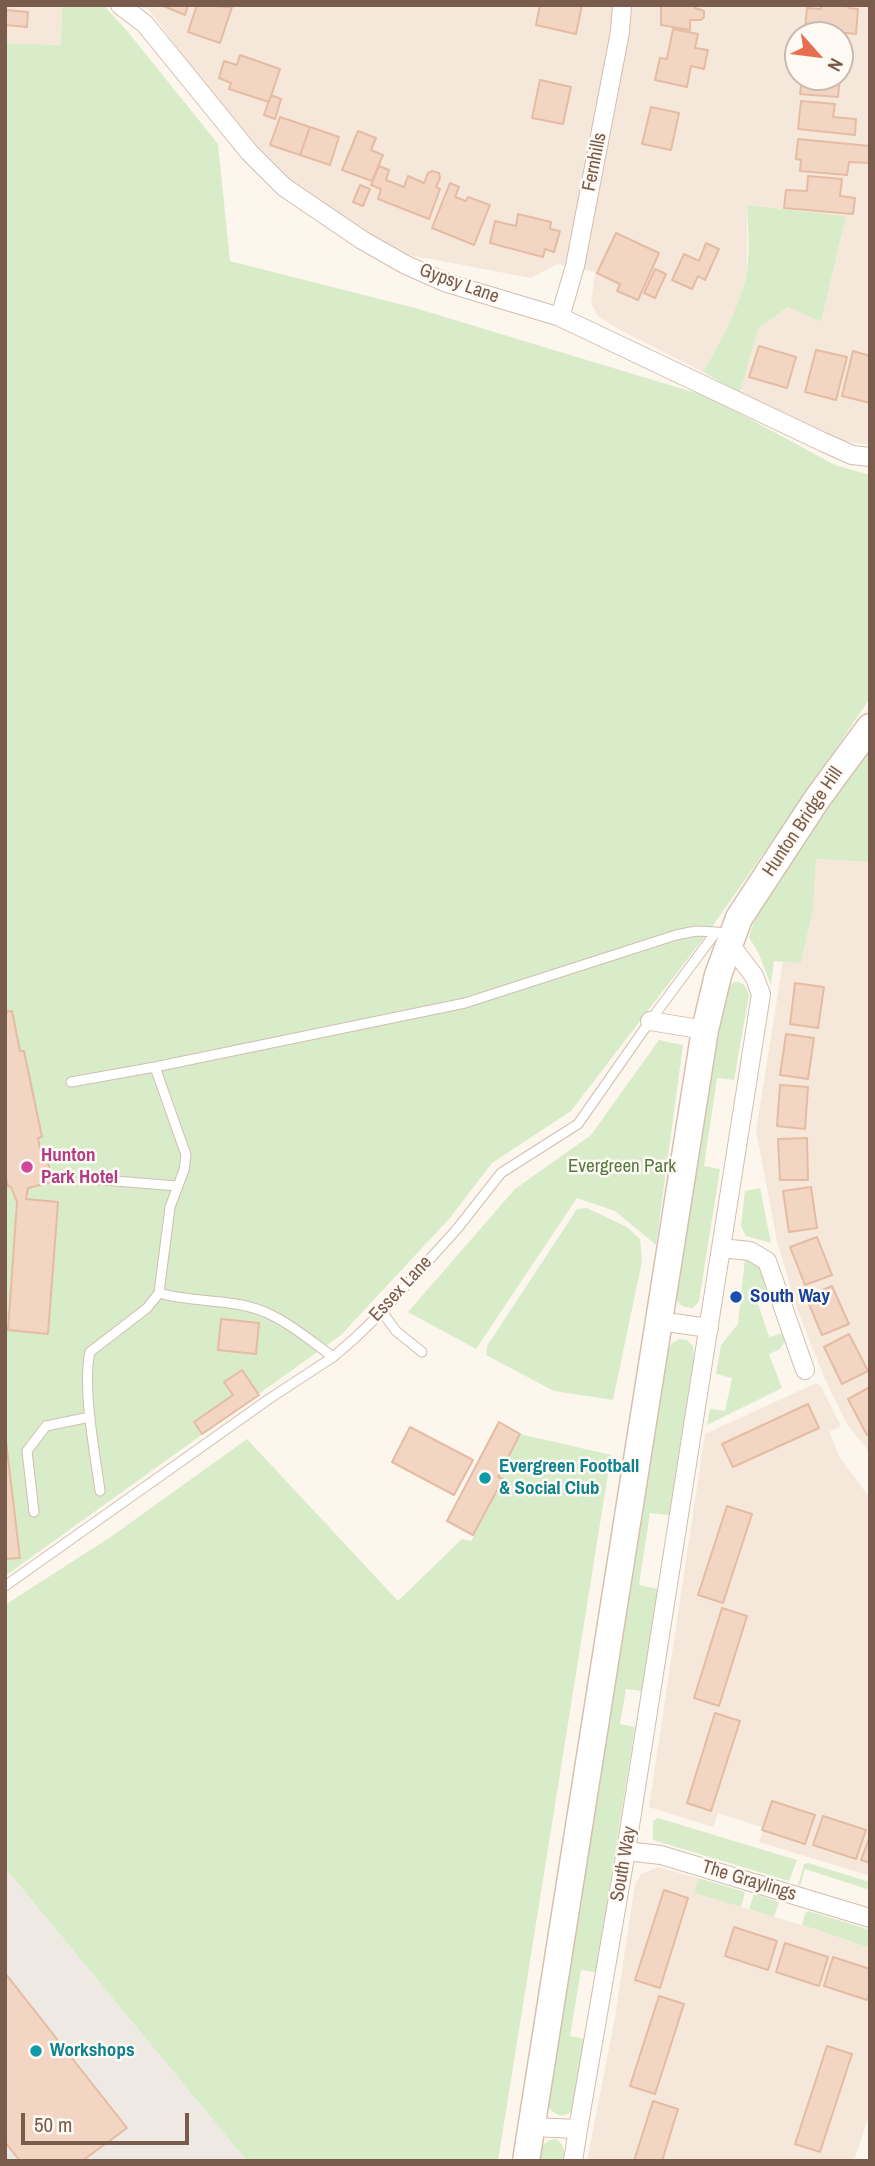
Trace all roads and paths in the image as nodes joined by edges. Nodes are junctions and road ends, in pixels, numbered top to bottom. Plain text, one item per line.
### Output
1 (120, 5) edge
2 (622, 5) edge
3 (560, 317) junction
4 (870, 457) edge
5 (870, 727) edge
6 (729, 932) junction
7 (650, 1020) junction
8 (705, 1030) junction
9 (155, 1068) junction
10 (71, 1082) dead end
11 (91, 1180) dead end
12 (177, 1186) junction
13 (721, 1248) junction
14 (159, 1293) junction
15 (382, 1312) junction
16 (659, 1321) junction
17 (709, 1328) junction
18 (422, 1352) dead end
19 (333, 1357) junction
20 (805, 1370) dead end
21 (90, 1418) junction
22 (100, 1491) dead end
23 (34, 1512) dead end
24 (5, 1586) edge
25 (626, 1851) junction
26 (870, 1917) edge
27 (532, 2127) junction
28 (578, 2129) junction
29 (526, 2161) edge
30 (573, 2161) edge

1 - 3 street, Gypsy Lane
2 - 3 street, Fernhills
3 - 4 street, Gypsy Lane
5 - 6 street, Hunton Bridge Hill
6 - 7 lane, Essex Lane
6 - 8 street
6 - 9 lane
6 - 13 street, South Way
7 - 8 street
7 - 15 lane, Essex Lane
8 - 16 street
9 - 10 lane
9 - 12 lane
11 - 12 lane
12 - 14 lane
13 - 17 street, South Way
13 - 20 street
14 - 19 lane
14 - 21 lane
15 - 18 lane
15 - 19 lane, Essex Lane
16 - 17 street
16 - 27 street
17 - 25 street, South Way
19 - 24 lane, Essex Lane
21 - 22 lane
21 - 23 lane
25 - 26 street, The Graylings
25 - 28 street, South Way
27 - 28 street
27 - 29 street
28 - 30 street, South Way

